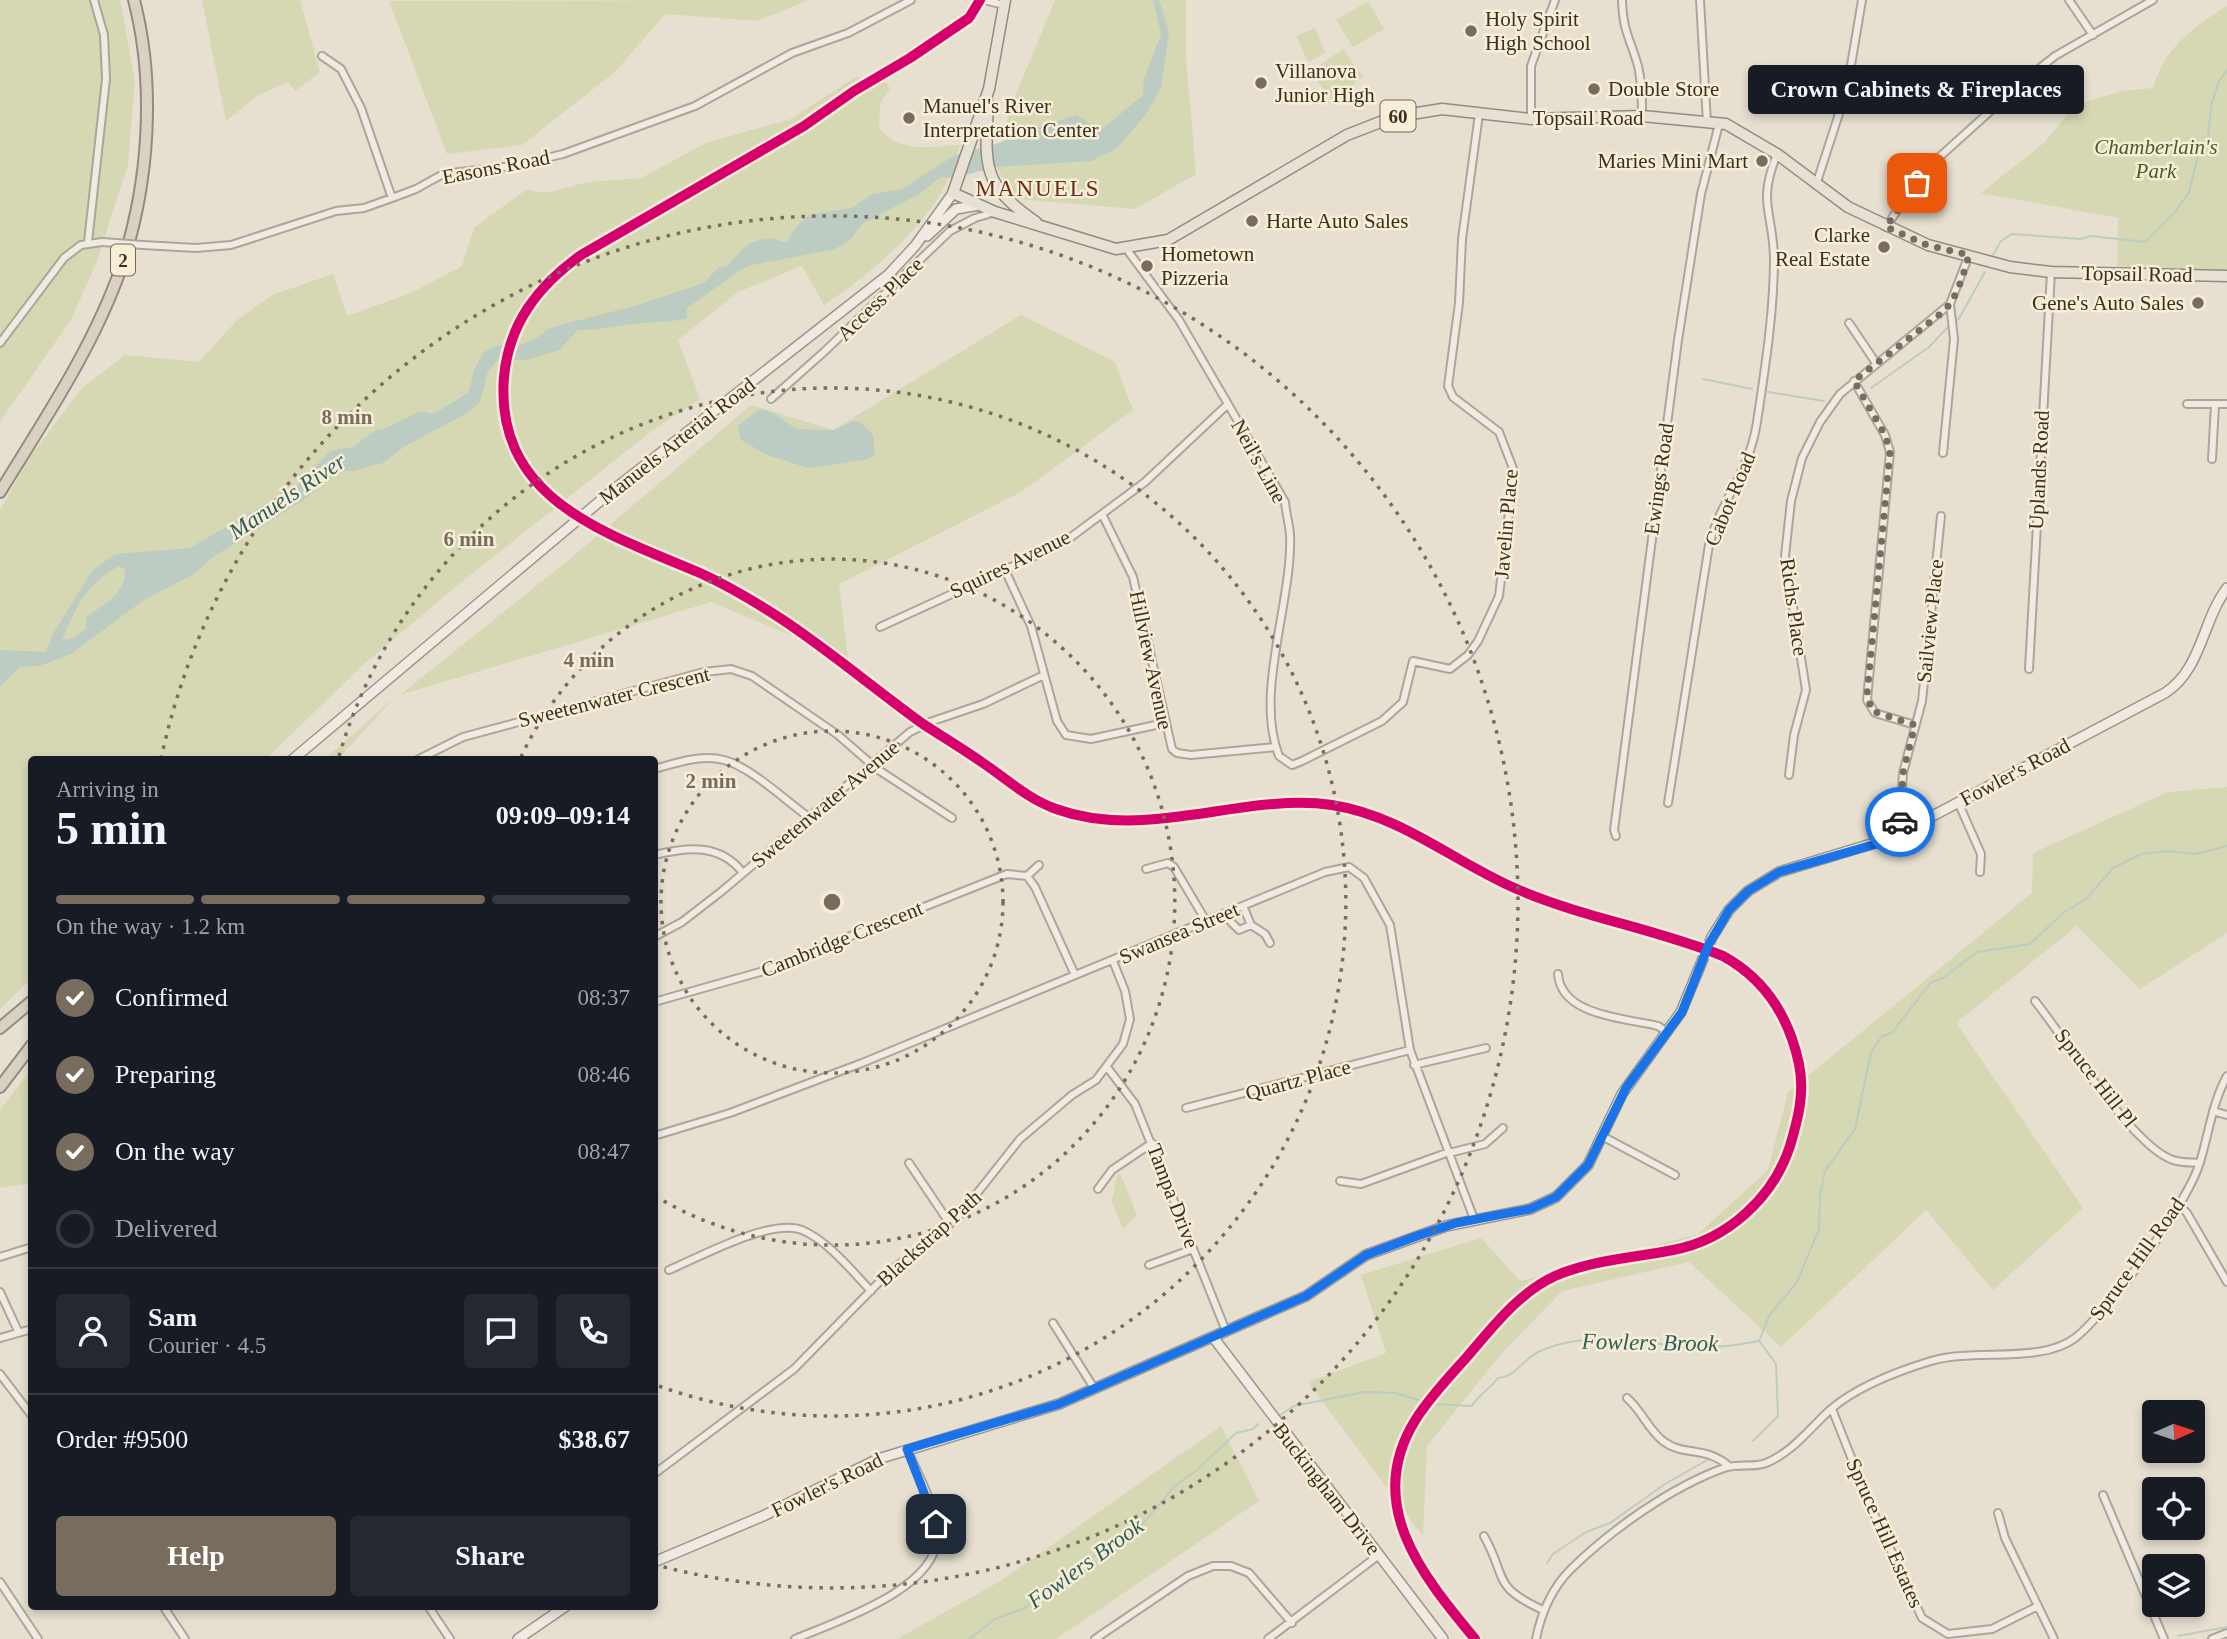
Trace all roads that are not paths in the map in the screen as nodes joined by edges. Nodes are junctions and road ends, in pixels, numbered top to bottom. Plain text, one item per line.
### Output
1 (94, 0) edge
2 (134, 0) edge
3 (911, 0) edge
4 (984, 0) edge
5 (1555, 0) edge
6 (1622, 0) edge
7 (1700, 0) edge
8 (1861, 0) edge
9 (2069, 0) edge
10 (2153, 0) edge
11 (1004, 2) edge
12 (2094, 34) junction
13 (322, 56) dead end
14 (989, 89) junction
15 (1479, 114) junction
16 (1642, 116) junction
17 (1531, 119) junction
18 (1707, 123) junction
19 (1719, 124) junction
20 (1777, 154) junction
21 (1816, 185) junction
22 (953, 192) junction
23 (392, 198) junction
24 (979, 205) junction
25 (995, 212) junction
26 (1886, 227) junction
27 (1044, 228) junction
28 (88, 243) junction
29 (915, 246) junction
30 (1125, 247) junction
31 (1969, 255) junction
32 (2051, 272) junction
33 (2227, 276) edge
34 (1950, 304) junction
35 (1849, 323) dead end
36 (0, 343) edge
37 (1876, 363) junction
38 (1854, 381) junction
39 (771, 398) dead end
40 (2187, 404) dead end
41 (2227, 404) edge
42 (1227, 405) junction
43 (2215, 405) junction
44 (1943, 453) dead end
45 (2212, 459) dead end
46 (0, 492) edge
47 (1102, 514) junction
48 (1941, 516) dead end
49 (1004, 568) junction
50 (2227, 588) edge
51 (880, 627) dead end
52 (2029, 669) dead end
53 (1044, 675) junction
54 (1165, 723) junction
55 (1915, 725) junction
56 (1276, 747) junction
57 (297, 756) edge
58 (424, 756) edge
59 (871, 764) junction
60 (658, 768) edge
61 (1789, 775) dead end
62 (1958, 802) junction
63 (1668, 803) dead end
64 (810, 818) junction
65 (952, 818) dead end
66 (1899, 834) junction
67 (1616, 836) dead end
68 (658, 854) edge
69 (1039, 865) dead end
70 (1146, 869) dead end
71 (1980, 872) dead end
72 (743, 873) junction
73 (1027, 876) junction
74 (1243, 906) junction
75 (1223, 914) junction
76 (1206, 921) junction
77 (1251, 925) junction
78 (658, 935) edge
79 (1270, 943) dead end
80 (1113, 961) junction
81 (1558, 974) dead end
82 (1075, 975) junction
83 (658, 1001) edge
84 (2035, 1001) dead end
85 (28, 1004) edge
86 (0, 1028) edge
87 (1667, 1032) junction
88 (1486, 1048) dead end
89 (28, 1050) edge
90 (1410, 1050) junction
91 (1414, 1065) junction
92 (1107, 1067) junction
93 (2227, 1076) edge
94 (0, 1087) edge
95 (1186, 1108) dead end
96 (2213, 1111) junction
97 (2227, 1115) edge
98 (1503, 1128) dead end
99 (658, 1135) edge
100 (1602, 1136) junction
101 (1152, 1143) junction
102 (1449, 1152) junction
103 (909, 1163) dead end
104 (2200, 1163) junction
105 (1675, 1175) dead end
106 (1340, 1181) dead end
107 (1098, 1189) dead end
108 (2178, 1204) junction
109 (1474, 1219) junction
110 (950, 1224) junction
111 (28, 1248) edge
112 (1193, 1249) junction
113 (0, 1257) edge
114 (1149, 1265) dead end
115 (669, 1269) dead end
116 (2227, 1282) edge
117 (871, 1291) junction
118 (0, 1292) edge
119 (1054, 1323) dead end
120 (28, 1329) edge
121 (18, 1331) junction
122 (1226, 1331) junction
123 (1213, 1337) junction
124 (0, 1338) edge
125 (0, 1374) edge
126 (1094, 1388) junction
127 (1627, 1398) dead end
128 (1832, 1409) junction
129 (28, 1411) edge
130 (907, 1449) junction
131 (1729, 1466) junction
132 (658, 1471) edge
133 (2104, 1495) dead end
134 (1998, 1513) dead end
135 (1484, 1536) dead end
136 (1378, 1555) junction
137 (658, 1560) edge
138 (0, 1582) edge
139 (2038, 1606) junction
140 (166, 1610) edge
141 (431, 1610) edge
142 (548, 1610) edge
143 (560, 1610) edge
144 (1543, 1610) junction
145 (552, 1615) junction
146 (1292, 1623) junction
147 (2227, 1633) edge
148 (38, 1639) edge
149 (185, 1639) edge
150 (450, 1639) edge
151 (518, 1639) edge
152 (795, 1639) edge
153 (1095, 1639) edge
154 (1268, 1639) edge
155 (1443, 1639) edge
156 (1536, 1639) edge
157 (2054, 1639) edge
158 (2164, 1639) edge
159 (2212, 1639) edge

1 - 28 street
2 - 46 highway, 2
3 - 23 street, Easons Road
4 - 11 street
5 - 17 street
6 - 16 street
7 - 18 street
8 - 21 street
9 - 12 street
10 - 12 street
11 - 14 main road
12 - 26 street
13 - 23 street
14 - 22 main road
14 - 27 main road
15 - 17 main road, Topsail Road / 60
15 - 30 main road, Topsail Road / 60
15 - 56 street, Javelin Place
16 - 17 main road, Topsail Road / 60
16 - 18 main road, Topsail Road / 60
18 - 19 main road, Topsail Road / 60
19 - 20 main road, Topsail Road / 60
19 - 67 street, Ewings Road
20 - 21 main road, Topsail Road / 60
20 - 63 street, Cabot Road
21 - 26 main road, Topsail Road / 60
22 - 24 main road, Topsail Road / 60
22 - 29 street, Manuels Arterial Road
23 - 28 street, Easons Road, bridge
24 - 25 main road, Topsail Road / 60
24 - 29 street
25 - 27 main road, Topsail Road / 60
25 - 39 street, Access Place
26 - 31 main road, Topsail Road / 60
27 - 30 main road, Topsail Road / 60
28 - 36 street
29 - 57 street, Manuels Arterial Road
30 - 42 street, Neil's Line
31 - 32 main road, Topsail Road / 60
31 - 34 street
32 - 33 main road, Topsail Road / 60
32 - 52 street, Uplands Road
34 - 37 street, Richs Place
34 - 44 street
35 - 37 street
37 - 38 street, Richs Place
38 - 55 street
38 - 61 street, Richs Place
40 - 43 street
41 - 43 street
42 - 47 street, Squires Avenue
42 - 56 street, Neil's Line
43 - 45 street
47 - 49 street, Squires Avenue
47 - 54 street, Hillview Avenue
48 - 55 street, Sailview Place
49 - 51 street, Squires Avenue
49 - 53 street
50 - 62 street, Fowler's Road
53 - 54 street
53 - 59 street, Sweetenwater Avenue
54 - 56 street, Hillview Avenue
55 - 66 street, Sailview Place
58 - 59 street, Sweetenwater Crescent
59 - 64 street, Sweetenwater Avenue
59 - 65 street, Sweetenwater Crescent
60 - 64 street
62 - 66 street, Fowler's Road
62 - 71 street
64 - 72 street, Sweetenwater Avenue
66 - 87 street, Fowler's Road
68 - 72 street
69 - 73 street
70 - 76 street
72 - 78 street, Sweetenwater Avenue
73 - 82 street
73 - 83 street, Cambridge Crescent
74 - 75 street, Swansea Street
74 - 77 street
74 - 90 street, Swansea Street
75 - 76 street, Swansea Street
75 - 77 street
76 - 80 street, Swansea Street
77 - 79 street
80 - 82 street, Swansea Street
80 - 92 street, Blackstrap Path
81 - 87 street
82 - 99 street, Swansea Street
84 - 104 street, Spruce Hill Pl
85 - 86 highway
87 - 100 street, Fowler's Road
88 - 91 street
89 - 94 highway
90 - 91 street, Swansea Street
90 - 95 street, Quartz Place
91 - 102 street, Swansea Street
92 - 101 street, Tampa Drive
92 - 110 street, Blackstrap Path
93 - 96 street, Spruce Hill Road
96 - 97 street
96 - 104 street, Spruce Hill Road
98 - 102 street
100 - 105 street
100 - 109 street, Fowler's Road
101 - 107 street
101 - 112 street, Tampa Drive
102 - 106 street
102 - 109 street, Swansea Street
103 - 110 street
104 - 108 street, Spruce Hill Road
108 - 116 street
108 - 128 street, Spruce Hill Road
109 - 122 street, Fowler's Road
110 - 117 street, Blackstrap Path
111 - 113 street
112 - 114 street
112 - 122 street, Tampa Drive
115 - 117 street
117 - 132 street, Blackstrap Path
118 - 121 street
119 - 126 street
120 - 121 street
121 - 124 street
122 - 123 street, Fowler's Road
123 - 126 street, Fowler's Road
123 - 136 street, Buckingham Drive
125 - 129 street
126 - 130 street, Fowler's Road
127 - 131 street
128 - 131 street, Spruce Hill Road
128 - 139 street, Spruce Hill Estates
130 - 137 street, Fowler's Road
130 - 152 street
131 - 144 street, Spruce Hill Road
133 - 158 street
134 - 139 street
135 - 144 street
136 - 146 street
136 - 155 street, Buckingham Drive
138 - 148 street
139 - 157 street
140 - 149 street
141 - 150 street
142 - 145 street
143 - 145 street
144 - 156 street, Spruce Hill Road
145 - 151 street
146 - 153 street
146 - 154 street
147 - 159 street

